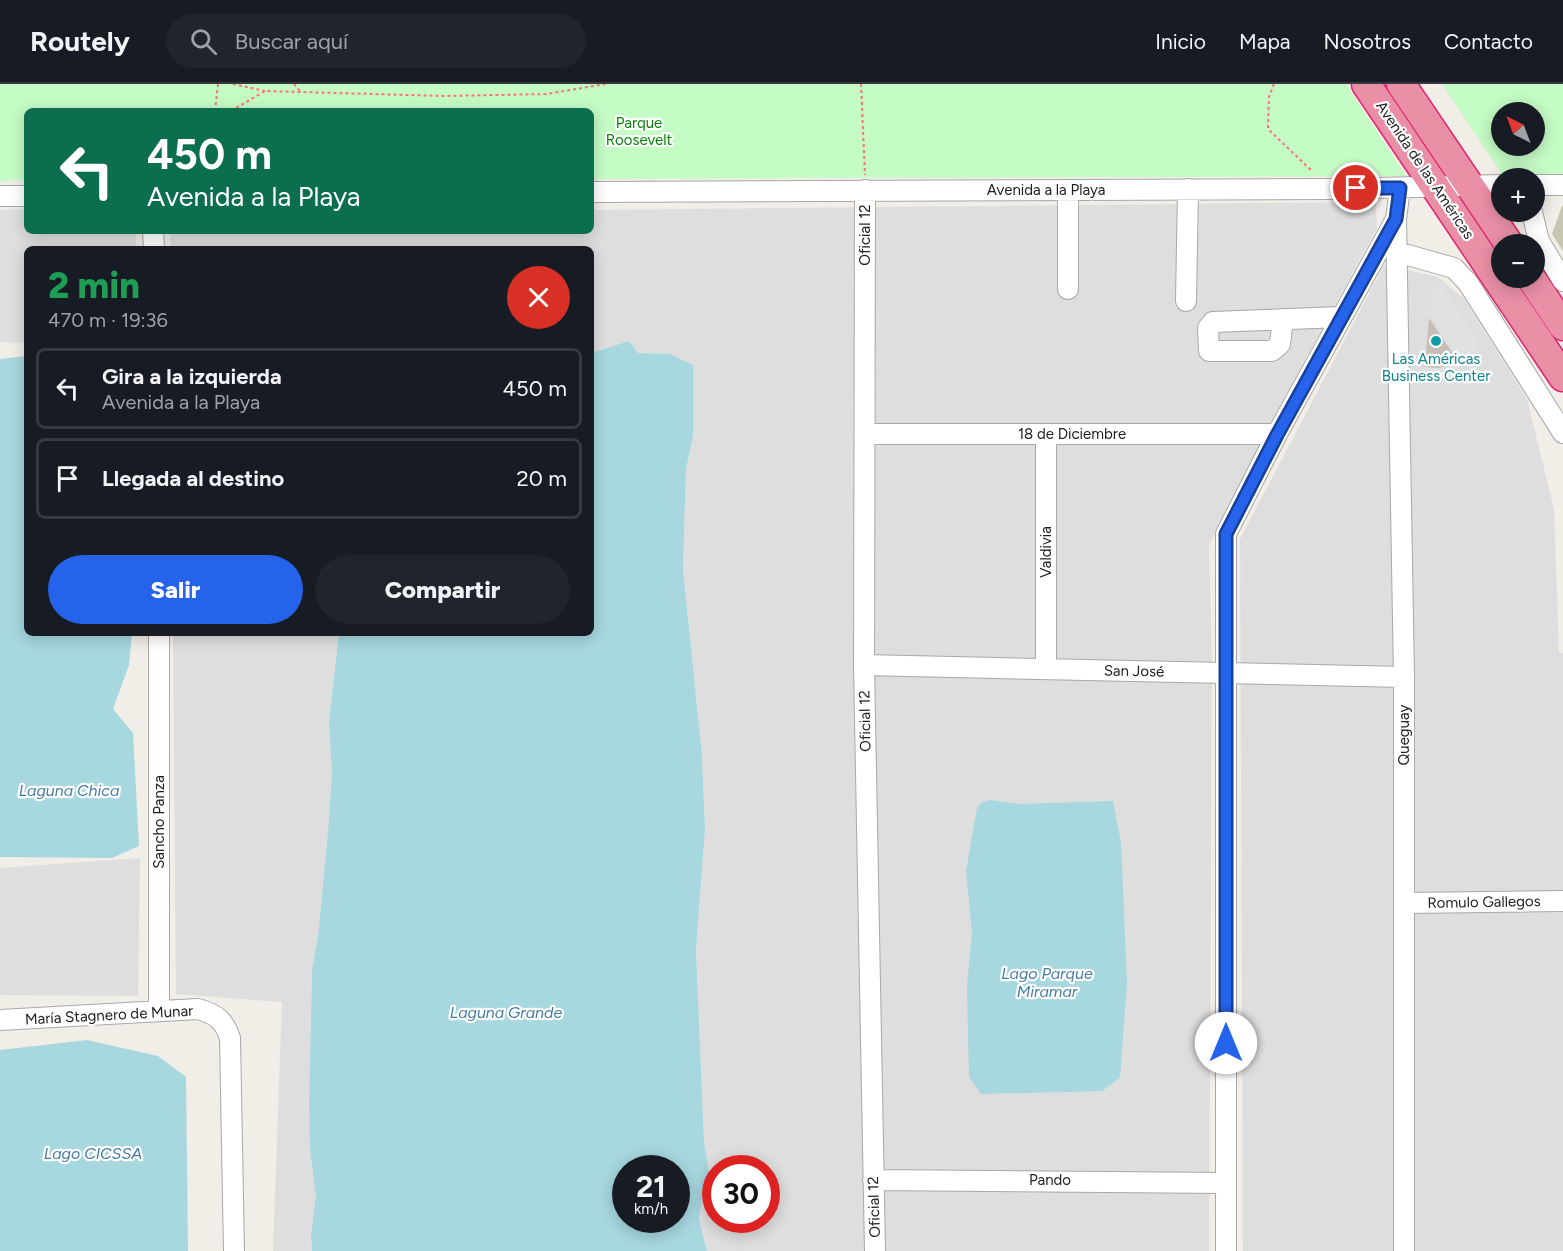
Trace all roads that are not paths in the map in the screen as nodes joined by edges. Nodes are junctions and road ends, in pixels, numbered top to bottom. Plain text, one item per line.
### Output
1 (1366, 84) edge
2 (1401, 84) edge
3 (1469, 185) junction
4 (1491, 185) edge
5 (1545, 185) edge
6 (1563, 185) edge
7 (1436, 187) junction
8 (1400, 188) junction
9 (1188, 189) junction
10 (865, 190) junction
11 (1068, 190) junction
12 (594, 192) edge
13 (0, 196) edge
14 (24, 196) edge
15 (1396, 219) junction
16 (1534, 222) edge
17 (1502, 234) edge
18 (1397, 252) junction
19 (1563, 281) edge
20 (1538, 288) edge
21 (1068, 289) dead end
22 (1186, 301) dead end
23 (1341, 317) junction
24 (1283, 319) dead end
25 (1563, 326) edge
26 (1563, 377) edge
27 (1563, 433) edge
28 (867, 434) junction
29 (1046, 434) junction
30 (1277, 435) junction
31 (159, 636) edge
32 (864, 665) junction
33 (1046, 669) junction
34 (1225, 673) junction
35 (1404, 677) junction
36 (1563, 901) edge
37 (1405, 903) junction
38 (159, 1011) junction
39 (0, 1020) edge
40 (873, 1180) junction
41 (1226, 1183) junction
42 (234, 1251) edge
43 (876, 1251) edge
44 (1226, 1251) edge
45 (1404, 1251) edge

1 - 7 highway, Avenida de las Américas
2 - 3 highway, Avenida de las Américas
3 - 4 street, Avenida a la Playa
3 - 7 street, Avenida a la Playa
3 - 17 highway, Avenida de las Américas
5 - 6 street
7 - 8 street, Avenida a la Playa
7 - 26 highway, Avenida de las Américas
8 - 9 street, Avenida a la Playa
8 - 15 street
9 - 11 street, Avenida a la Playa
9 - 22 street
10 - 11 street, Avenida a la Playa
10 - 12 street, Avenida a la Playa
10 - 28 street, Oficial 12
11 - 21 street
13 - 14 street
15 - 18 street, Queguay
15 - 23 street
16 - 19 street
18 - 27 street
18 - 35 street, Queguay
20 - 25 highway
23 - 24 street
23 - 30 street
28 - 29 street, 18 de Diciembre
28 - 32 street, Oficial 12
29 - 30 street, 18 de Diciembre
29 - 33 street, Valdivia
30 - 34 street
31 - 38 street, Sancho Panza
32 - 33 street, San José
32 - 40 street, Oficial 12
33 - 34 street, San José
34 - 35 street, San José
34 - 41 street
35 - 37 street, Queguay
36 - 37 street, Romulo Gallegos
37 - 45 street, Queguay
38 - 39 street, María Stagnero de Munar
38 - 42 street, María Stagnero de Munar
40 - 41 street, Pando
40 - 43 street, Oficial 12
41 - 44 street

